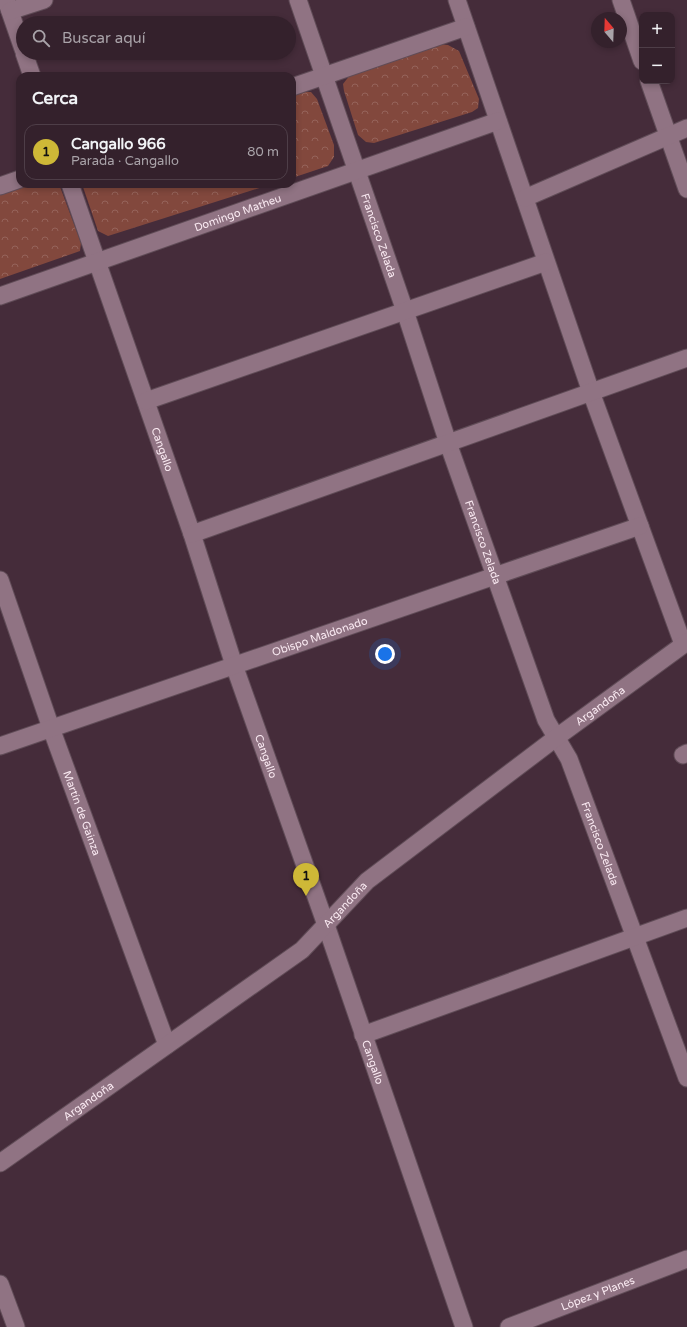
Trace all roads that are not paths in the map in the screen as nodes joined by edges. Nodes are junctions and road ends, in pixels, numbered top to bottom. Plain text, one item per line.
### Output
1 (44, 0) edge
2 (298, 0) edge
3 (456, 0) edge
4 (621, 0) edge
5 (8, 6) edge
6 (466, 28) junction
7 (16, 29) edge
8 (639, 52) edge
9 (26, 60) edge
10 (31, 72) edge
11 (324, 76) junction
12 (650, 84) edge
13 (296, 86) edge
14 (498, 121) junction
15 (687, 128) edge
16 (668, 136) junction
17 (356, 171) junction
18 (16, 180) edge
19 (0, 186) edge
20 (71, 188) edge
21 (687, 189) edge
22 (525, 198) junction
23 (98, 262) junction
24 (546, 262) junction
25 (0, 296) edge
26 (405, 311) junction
27 (687, 358) edge
28 (591, 392) junction
29 (146, 401) junction
30 (448, 443) junction
31 (640, 526) junction
32 (192, 534) junction
33 (494, 576) junction
34 (0, 580) edge
35 (685, 643) edge
36 (234, 666) junction
37 (51, 728) junction
38 (556, 737) junction
39 (0, 746) edge
40 (687, 918) edge
41 (326, 924) junction
42 (634, 937) junction
43 (363, 1035) junction
44 (167, 1045) junction
45 (687, 1078) edge
46 (0, 1163) edge
47 (687, 1259) edge
48 (0, 1284) edge
49 (16, 1327) edge
50 (464, 1327) edge
51 (509, 1327) edge

1 - 5 street
2 - 11 street, Francisco Zelada
3 - 6 street
4 - 8 street
5 - 7 street
6 - 11 street
6 - 14 street
9 - 10 street
11 - 13 street
11 - 17 street, Francisco Zelada
12 - 16 street
14 - 17 street, Domingo Matheu
14 - 22 street
15 - 16 street
16 - 21 street
16 - 22 street
17 - 23 street, Domingo Matheu
17 - 26 street, Francisco Zelada
18 - 19 street
20 - 23 street, Cangallo
22 - 24 street
23 - 25 street, Domingo Matheu
23 - 29 street, Cangallo
24 - 26 street
24 - 28 street
26 - 29 street
26 - 30 street, Francisco Zelada
27 - 28 street
28 - 30 street
28 - 31 street
29 - 32 street, Cangallo
30 - 32 street
30 - 33 street, Francisco Zelada
31 - 33 street, Obispo Maldonado
31 - 35 street
32 - 36 street, Cangallo
33 - 36 street, Obispo Maldonado
33 - 38 street, Francisco Zelada
34 - 37 street, Martín de Gainza
35 - 38 street, Argandoña
36 - 37 street, Obispo Maldonado
36 - 41 street, Cangallo
37 - 39 street, Obispo Maldonado
37 - 44 street, Martín de Gainza
38 - 41 street, Argandoña
38 - 42 street, Francisco Zelada
40 - 42 street
41 - 43 street, Cangallo
41 - 44 street, Argandoña
42 - 43 street
42 - 45 street, Francisco Zelada
43 - 50 street, Cangallo
44 - 46 street, Argandoña
47 - 51 street, López y Planes
48 - 49 street

